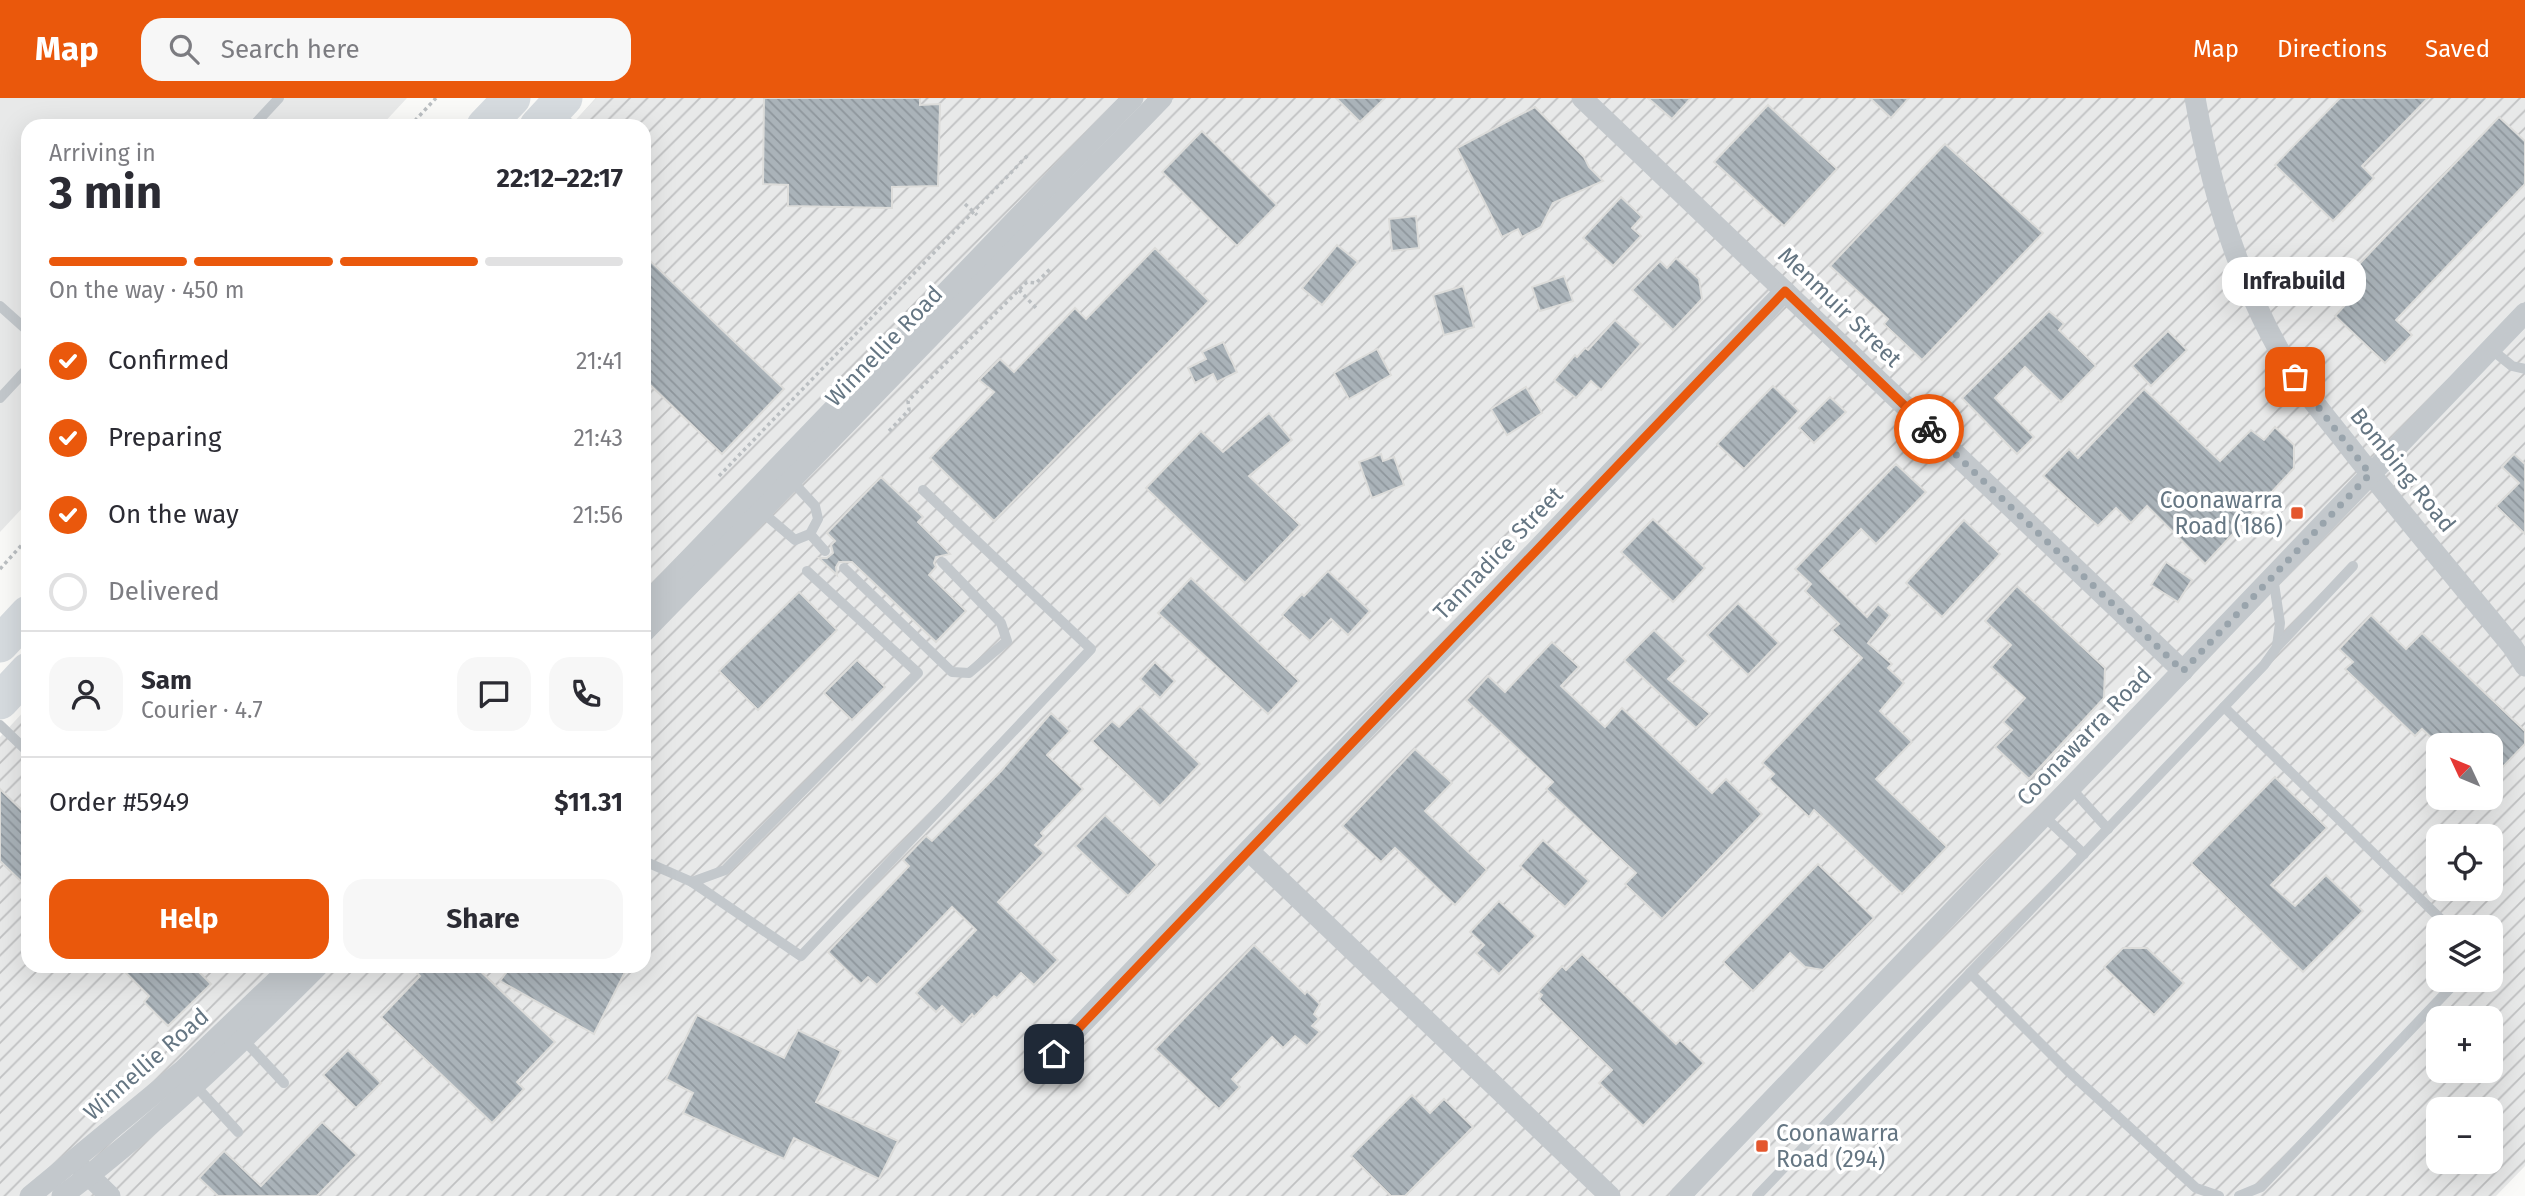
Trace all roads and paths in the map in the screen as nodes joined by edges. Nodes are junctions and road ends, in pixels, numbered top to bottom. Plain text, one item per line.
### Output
1 (279, 98) edge
2 (436, 98) edge
3 (512, 98) edge
4 (1133, 98) edge
5 (1162, 98) edge
6 (1582, 98) edge
7 (2195, 98) edge
8 (260, 119) edge
9 (416, 119) edge
10 (492, 119) edge
11 (1028, 155) dead end
12 (965, 204) dead end
13 (975, 213) junction
14 (1051, 268) dead end
15 (1019, 290) junction
16 (1785, 291) junction
17 (0, 306) edge
18 (1038, 310) dead end
19 (2525, 313) edge
20 (21, 325) edge
21 (2491, 349) junction
22 (2525, 369) edge
23 (21, 376) edge
24 (0, 398) edge
25 (889, 431) dead end
26 (2370, 474) junction
27 (719, 476) dead end
28 (791, 480) junction
29 (923, 490) dead end
30 (761, 511) junction
31 (810, 534) junction
32 (21, 546) edge
33 (825, 551) dead end
34 (942, 562) dead end
35 (2353, 566) dead end
36 (844, 568) dead end
37 (0, 569) edge
38 (807, 570) dead end
39 (2273, 577) junction
40 (651, 599) edge
41 (21, 622) edge
42 (651, 625) edge
43 (0, 644) edge
44 (2277, 647) junction
45 (2525, 666) edge
46 (2183, 671) junction
47 (21, 678) edge
48 (0, 701) edge
49 (2224, 707) junction
50 (0, 725) edge
51 (21, 744) edge
52 (2071, 788) junction
53 (2044, 816) junction
54 (2108, 829) junction
55 (1249, 851) junction
56 (2084, 854) junction
57 (651, 864) edge
58 (692, 883) junction
59 (2437, 915) edge
60 (286, 973) edge
61 (310, 973) edge
62 (1970, 973) junction
63 (2447, 992) edge
64 (238, 1033) junction
65 (1054, 1054) dead end
66 (188, 1078) junction
67 (285, 1083) dead end
68 (239, 1132) dead end
69 (74, 1161) junction
70 (89, 1176) junction
71 (30, 1196) edge
72 (62, 1196) edge
73 (110, 1196) edge
74 (1610, 1196) edge
75 (1680, 1196) edge
76 (1757, 1196) edge
77 (2219, 1196) edge
78 (2239, 1196) edge

1 - 8 lane
2 - 9 path
3 - 10 highway
4 - 40 street, Winnellie Road
5 - 28 street, Winnellie Road
6 - 16 street, Menmuir Street
7 - 26 street, Bombing Road
11 - 13 path
12 - 13 path
13 - 27 path
14 - 15 path
15 - 18 path
15 - 25 path
16 - 46 street, Menmuir Street
16 - 55 street, Tannadice Street
17 - 20 lane
19 - 21 street, Coonawarra Road
21 - 22 lane
21 - 26 street, Coonawarra Road
23 - 24 lane
26 - 39 street, Coonawarra Road
26 - 45 street, Bombing Road
28 - 30 street, Winnellie Road
28 - 31 lane
29 - 58 lane
30 - 31 lane
30 - 42 street, Winnellie Road
31 - 33 lane
32 - 37 path
34 - 36 lane
35 - 44 lane
38 - 58 lane
39 - 44 lane
39 - 46 street, Coonawarra Road
41 - 43 highway
44 - 49 lane
46 - 52 street, Coonawarra Road
47 - 48 highway
49 - 54 lane
49 - 59 lane
50 - 51 lane
52 - 53 street, Coonawarra Road
52 - 54 lane
53 - 56 lane
53 - 75 street, Coonawarra Road
54 - 56 lane
55 - 65 street, Tannadice Street
55 - 74 street
56 - 62 lane
57 - 58 lane
60 - 64 street, Winnellie Road
61 - 64 street, Winnellie Road
62 - 76 lane
62 - 77 lane
63 - 78 lane
64 - 66 street, Winnellie Road
64 - 67 lane
66 - 68 lane
66 - 69 street, Winnellie Road
66 - 70 street, Winnellie Road
69 - 70 street
69 - 71 street, Winnellie Road
70 - 72 street, Winnellie Road
70 - 73 street

